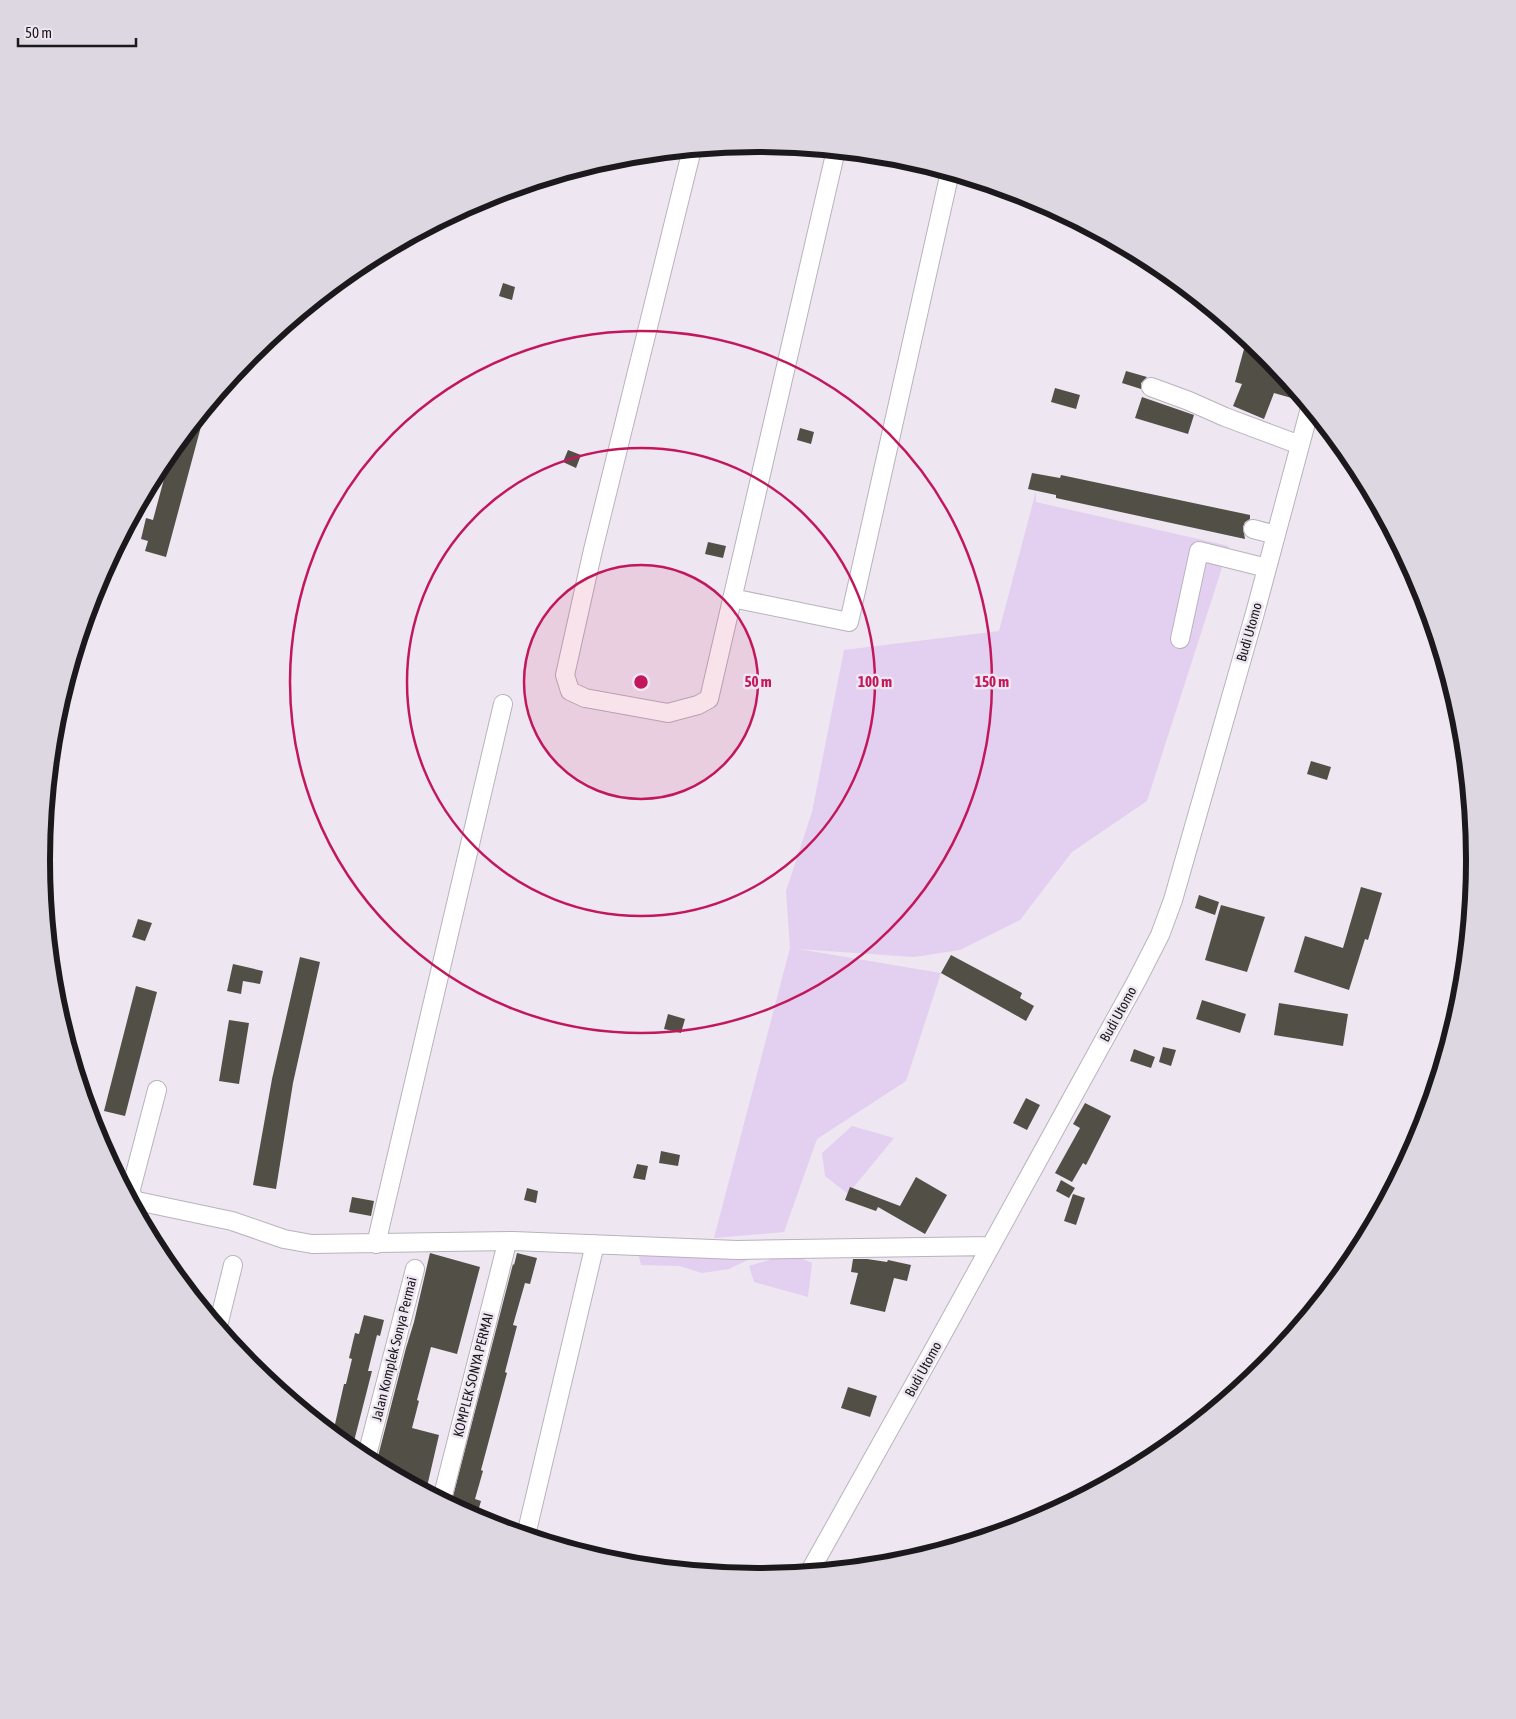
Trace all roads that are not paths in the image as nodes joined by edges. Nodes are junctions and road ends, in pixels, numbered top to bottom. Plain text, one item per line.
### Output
1 (690, 155) edge
2 (835, 156) edge
3 (949, 178) edge
4 (1151, 387) dead end
5 (1308, 414) edge
6 (1300, 445) junction
7 (1253, 529) dead end
8 (1276, 535) junction
9 (1267, 568) junction
10 (732, 598) junction
11 (1180, 639) dead end
12 (503, 704) dead end
13 (157, 1090) dead end
14 (131, 1188) edge
15 (139, 1201) edge
16 (376, 1244) junction
17 (595, 1244) junction
18 (990, 1246) junction
19 (505, 1252) dead end
20 (233, 1265) dead end
21 (414, 1269) dead end
22 (220, 1319) edge
23 (368, 1450) edge
24 (443, 1493) edge
25 (527, 1529) edge
26 (813, 1565) edge

1 - 10 street
2 - 10 street
3 - 10 street
4 - 6 street
5 - 6 street, Budi Utomo
6 - 8 street, Budi Utomo
7 - 8 street
8 - 9 street, Budi Utomo
9 - 11 street
9 - 18 street, Budi Utomo
12 - 16 street
13 - 14 street
15 - 16 street
16 - 17 street
17 - 18 street
17 - 25 street
18 - 26 street, Budi Utomo
19 - 24 street, KOMPLEK SONYA PERMAI
20 - 22 street
21 - 23 street, Jalan Komplek Sonya Permai

